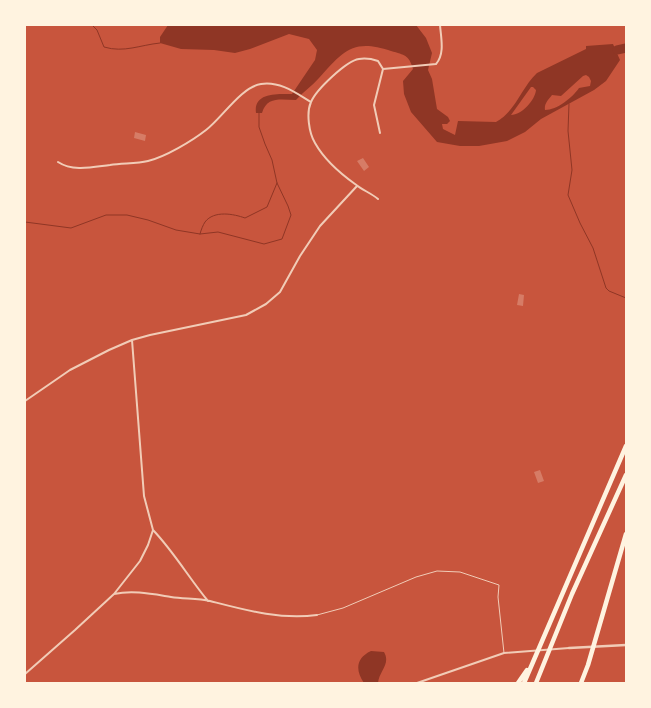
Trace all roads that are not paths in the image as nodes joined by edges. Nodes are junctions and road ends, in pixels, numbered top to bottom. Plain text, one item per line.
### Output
1 (440, 25) edge
2 (383, 68) junction
3 (311, 102) junction
4 (380, 133) dead end
5 (58, 162) dead end
6 (357, 186) junction
7 (378, 199) dead end
8 (132, 340) junction
9 (25, 401) edge
10 (626, 446) edge
11 (626, 475) edge
12 (153, 530) junction
13 (626, 534) edge
14 (114, 594) junction
15 (208, 601) junction
16 (316, 615) joint
17 (626, 645) edge
18 (569, 648) joint
19 (504, 653) junction
20 (534, 660) junction
21 (25, 674) edge
22 (417, 683) edge
23 (518, 683) edge
24 (524, 683) edge
25 (536, 683) edge
26 (581, 683) edge

1 - 2 street
2 - 3 street
2 - 4 street
3 - 5 street
3 - 6 street
6 - 7 street
6 - 8 street
8 - 9 street
8 - 12 street
10 - 20 highway
11 - 25 highway
12 - 14 street
12 - 15 street
13 - 26 highway
14 - 15 street
14 - 21 street
15 - 16 street
16 - 19 lane
17 - 18 street
18 - 19 street
19 - 22 street
20 - 23 highway
20 - 24 highway

